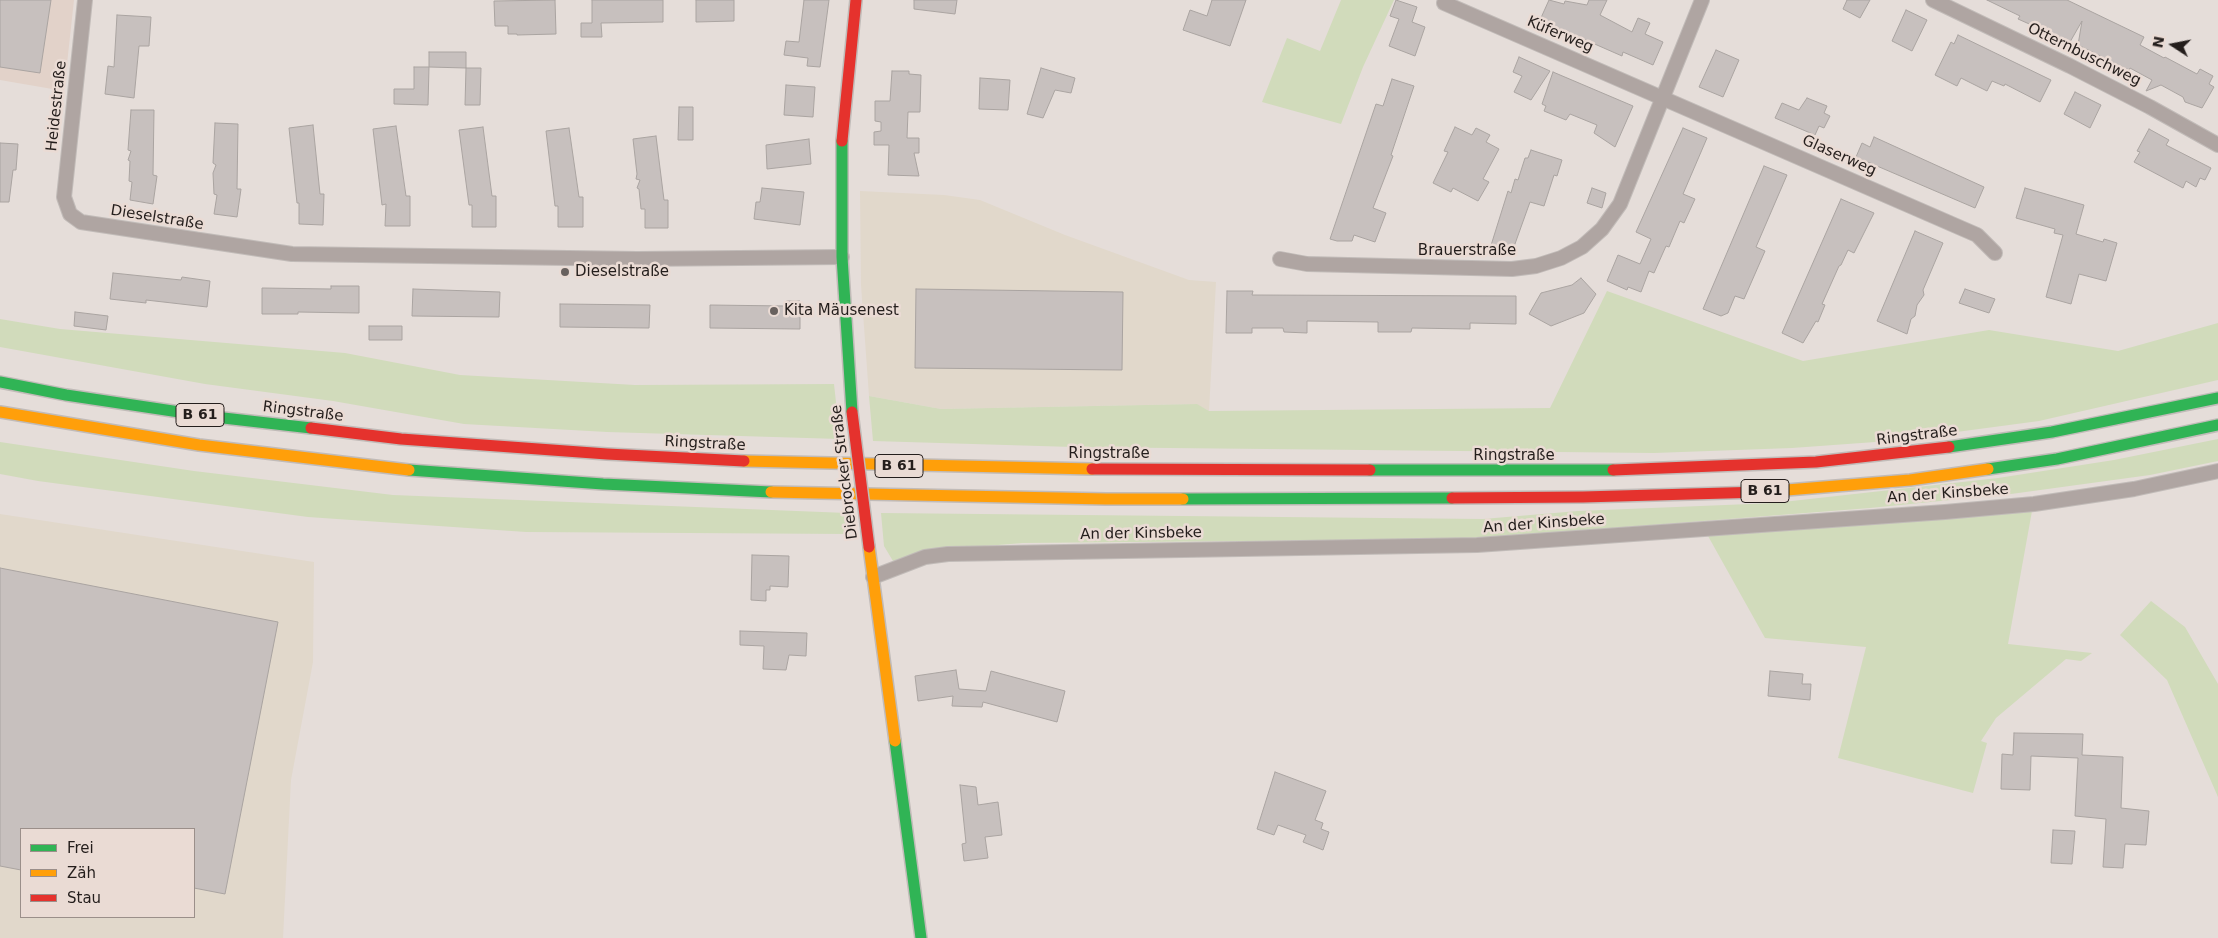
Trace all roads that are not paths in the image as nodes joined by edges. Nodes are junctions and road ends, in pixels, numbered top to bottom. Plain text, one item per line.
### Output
1 (85, 0) edge
2 (856, 0) edge
3 (1702, 0) edge
4 (1933, 0) edge
5 (1444, 3) dead end
6 (1664, 97) junction
7 (2218, 145) edge
8 (70, 214) joint
9 (1995, 253) dead end
10 (842, 257) junction
11 (1280, 259) dead end
12 (0, 382) edge
13 (2218, 398) edge
14 (0, 412) edge
15 (2218, 425) edge
16 (2218, 472) edge
17 (873, 577) junction
18 (921, 938) edge

1 - 8 street, Heidestraße
2 - 10 main road, Diebrocker Straße
3 - 6 street, Brauerstraße
4 - 7 street, Otternbuschweg
5 - 6 street, Küferweg
6 - 9 street, Glaserweg
6 - 11 street, Brauerstraße
8 - 10 street, Dieselstraße
10 - 17 main road, Diebrocker Straße, bridge
12 - 13 main road, Ringstraße / B 61
14 - 15 main road, B 61
16 - 17 street, An der Kinsbeke
17 - 18 main road, Diebrocker Straße

